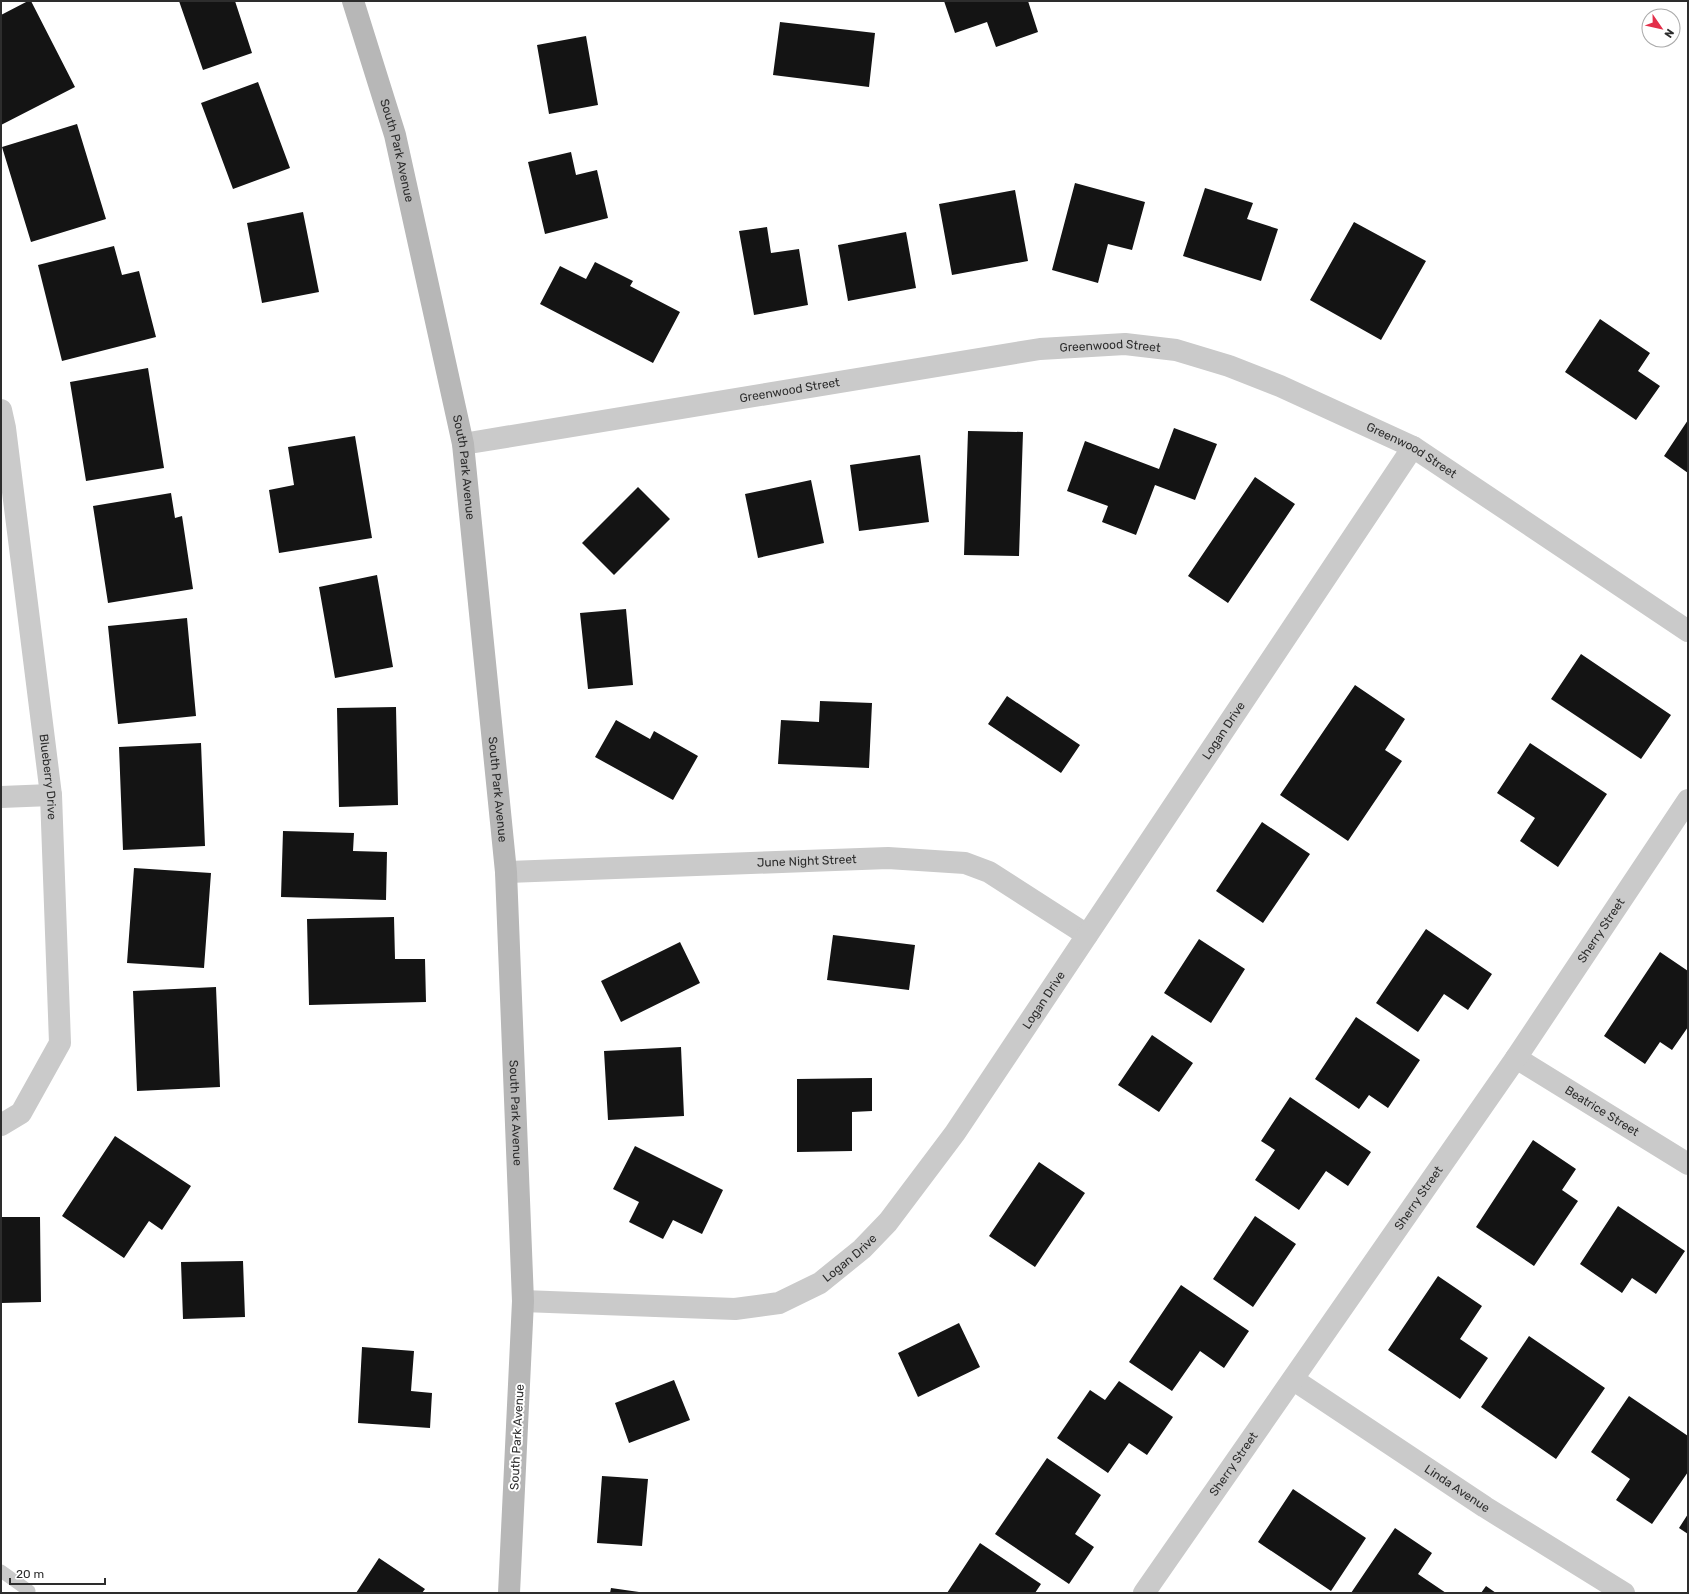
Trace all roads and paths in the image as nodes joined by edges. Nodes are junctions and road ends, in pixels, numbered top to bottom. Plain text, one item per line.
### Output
1 (353, 1) edge
2 (2, 422) edge
3 (463, 444) junction
4 (1412, 447) junction
5 (1688, 631) edge
6 (51, 795) junction
7 (1, 797) edge
8 (1688, 800) edge
9 (506, 872) junction
10 (1087, 935) junction
11 (1516, 1058) junction
12 (1, 1125) edge
13 (1688, 1164) edge
14 (523, 1301) junction
15 (1294, 1380) junction
16 (1, 1572) edge
17 (30, 1592) edge
18 (509, 1593) edge
19 (1144, 1593) edge
20 (1624, 1593) edge

1 - 3 street, South Park Avenue
2 - 6 street, Blueberry Drive
3 - 4 street, Greenwood Street
3 - 9 street, South Park Avenue
4 - 5 street, Greenwood Street
4 - 10 street, Logan Drive
6 - 7 street
6 - 12 street, Blueberry Drive
8 - 11 street, Sherry Street
9 - 10 street, June Night Street
9 - 14 street, South Park Avenue
10 - 14 street, Logan Drive
11 - 13 street, Beatrice Street
11 - 15 street, Sherry Street
14 - 18 street, South Park Avenue
15 - 19 street, Sherry Street
15 - 20 street, Linda Avenue
16 - 17 lane

